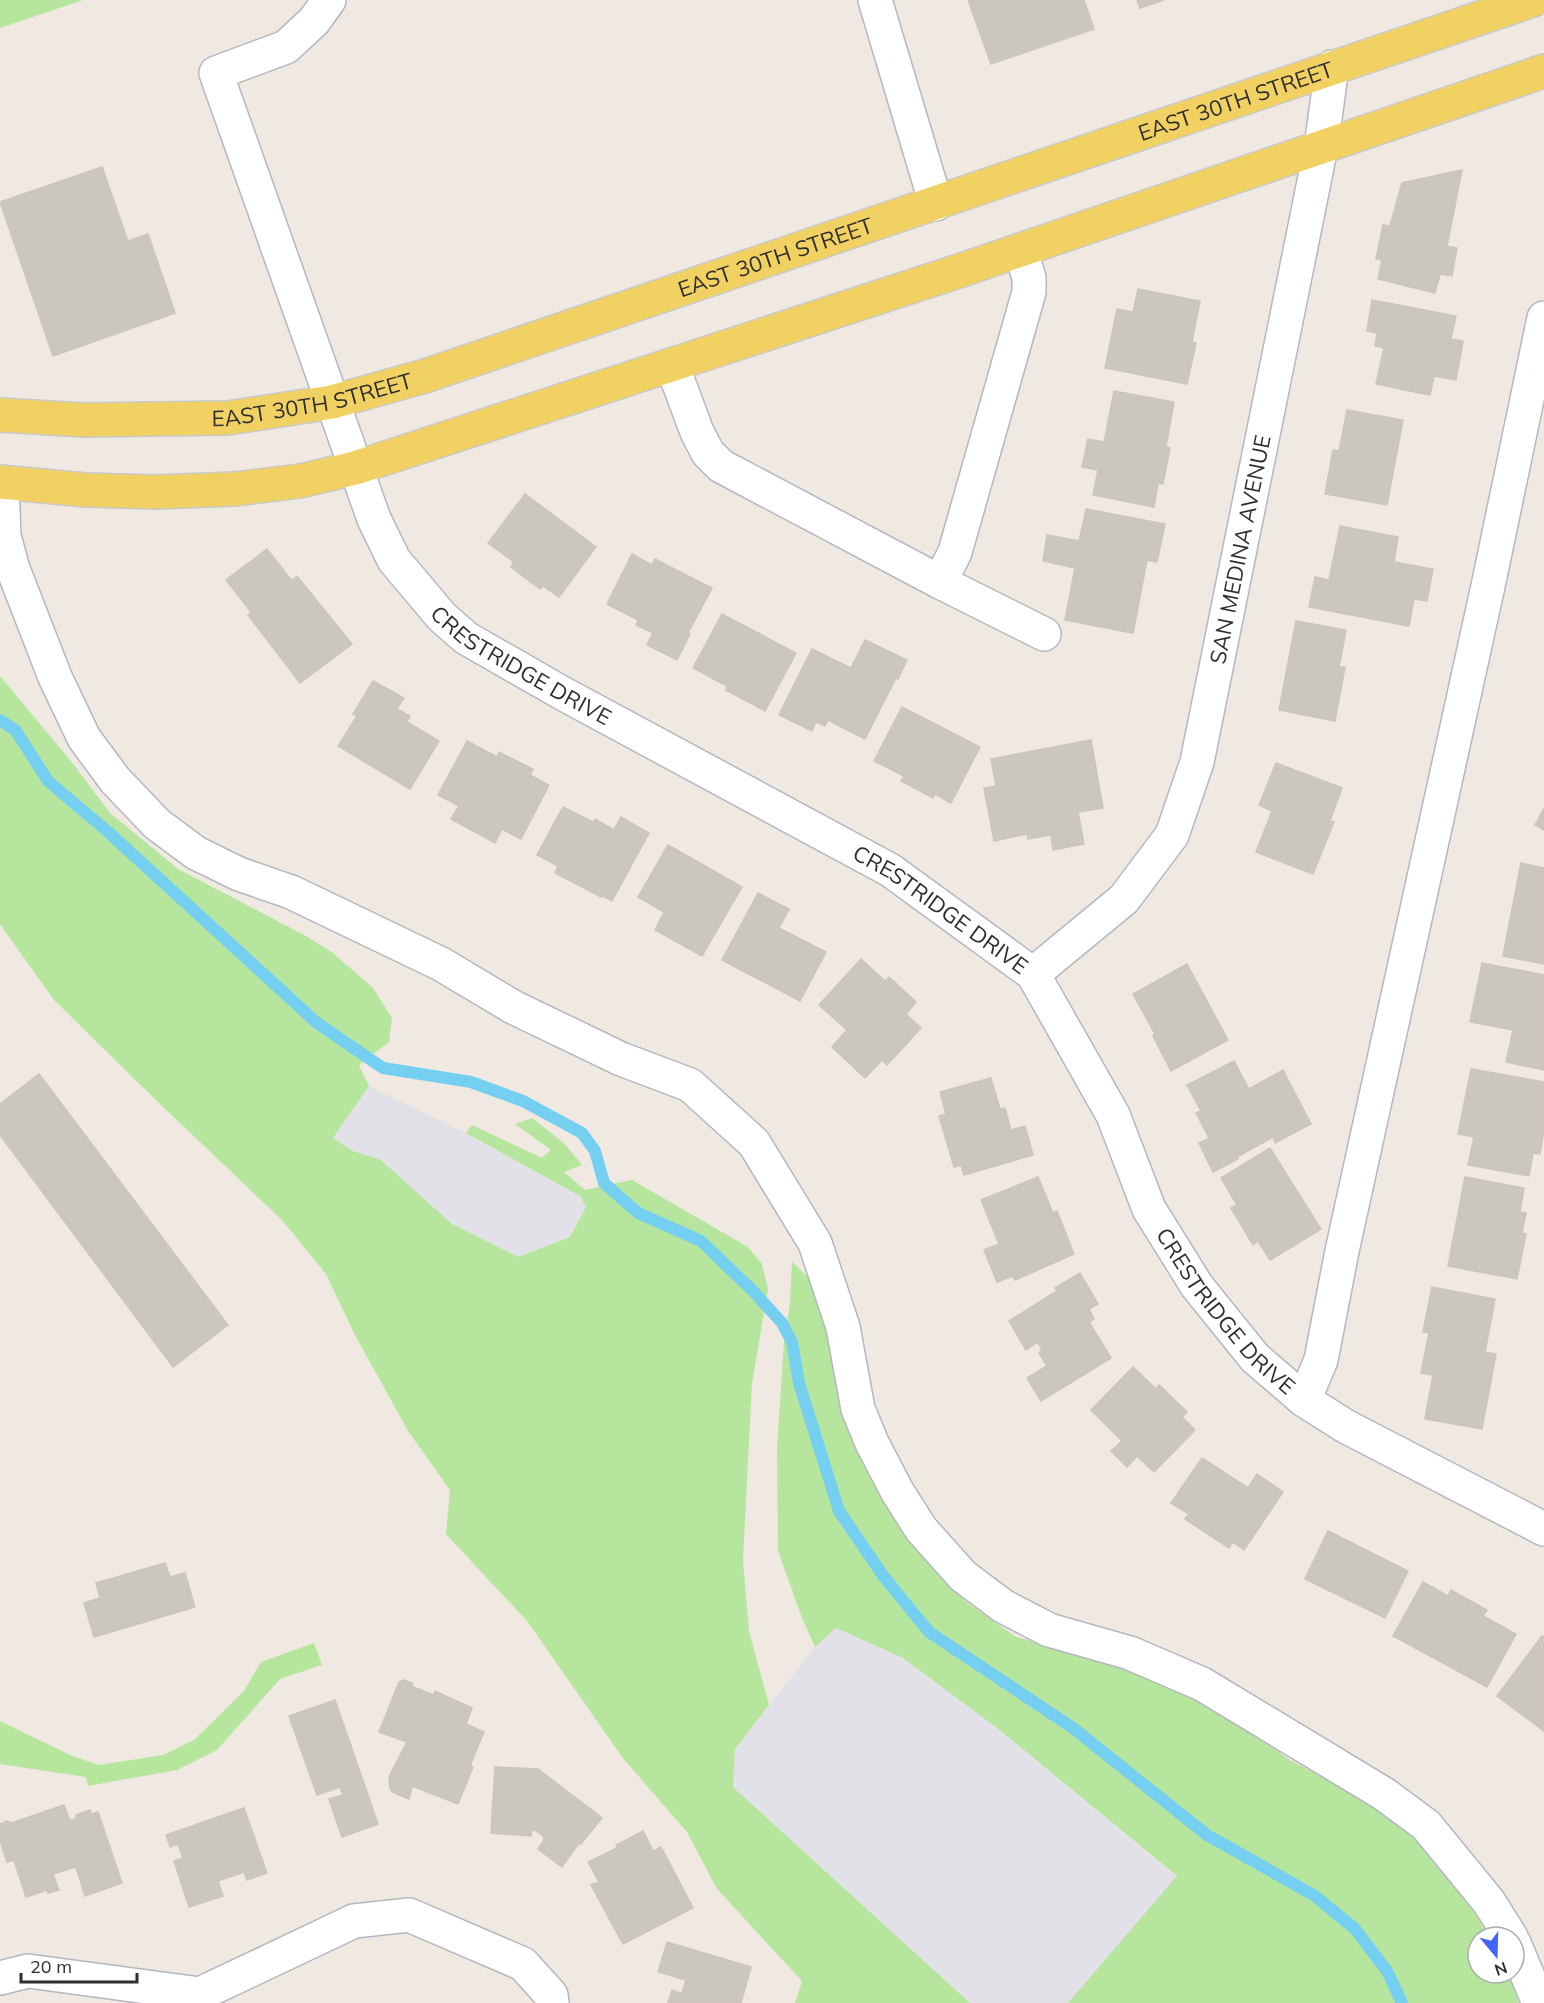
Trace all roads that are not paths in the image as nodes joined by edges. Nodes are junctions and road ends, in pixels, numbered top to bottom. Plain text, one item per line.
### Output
1 (329, 0) edge
2 (874, 0) edge
3 (1533, 0) edge
4 (1332, 67) junction
5 (1544, 70) edge
6 (1321, 147) junction
7 (936, 204) junction
8 (1021, 250) junction
9 (1544, 318) edge
10 (672, 365) junction
11 (332, 402) junction
12 (0, 415) edge
13 (355, 468) junction
14 (1, 482) edge
15 (940, 582) junction
16 (1044, 634) dead end
17 (1033, 974) junction
18 (1304, 1400) junction
19 (1544, 1529) edge
20 (1503, 1925) edge
21 (1526, 1972) edge
22 (0, 1978) edge
23 (552, 2003) edge
24 (1539, 2003) edge

1 - 11 street, CRESTRIDGE DRIVE
2 - 7 street
3 - 4 main road, EAST 30TH STREET
4 - 6 street, SAN MEDINA AVENUE
4 - 7 main road, EAST 30TH STREET
5 - 6 main road
6 - 8 main road
6 - 17 street, SAN MEDINA AVENUE
7 - 11 main road, EAST 30TH STREET
8 - 10 main road
8 - 15 street
9 - 18 street
10 - 13 main road
10 - 15 street
11 - 12 main road, EAST 30TH STREET
11 - 13 street, CRESTRIDGE DRIVE
13 - 14 main road
13 - 17 street, CRESTRIDGE DRIVE
14 - 20 street
15 - 16 street
17 - 18 street, CRESTRIDGE DRIVE
18 - 19 street, CRESTRIDGE DRIVE
21 - 24 street
22 - 23 street

